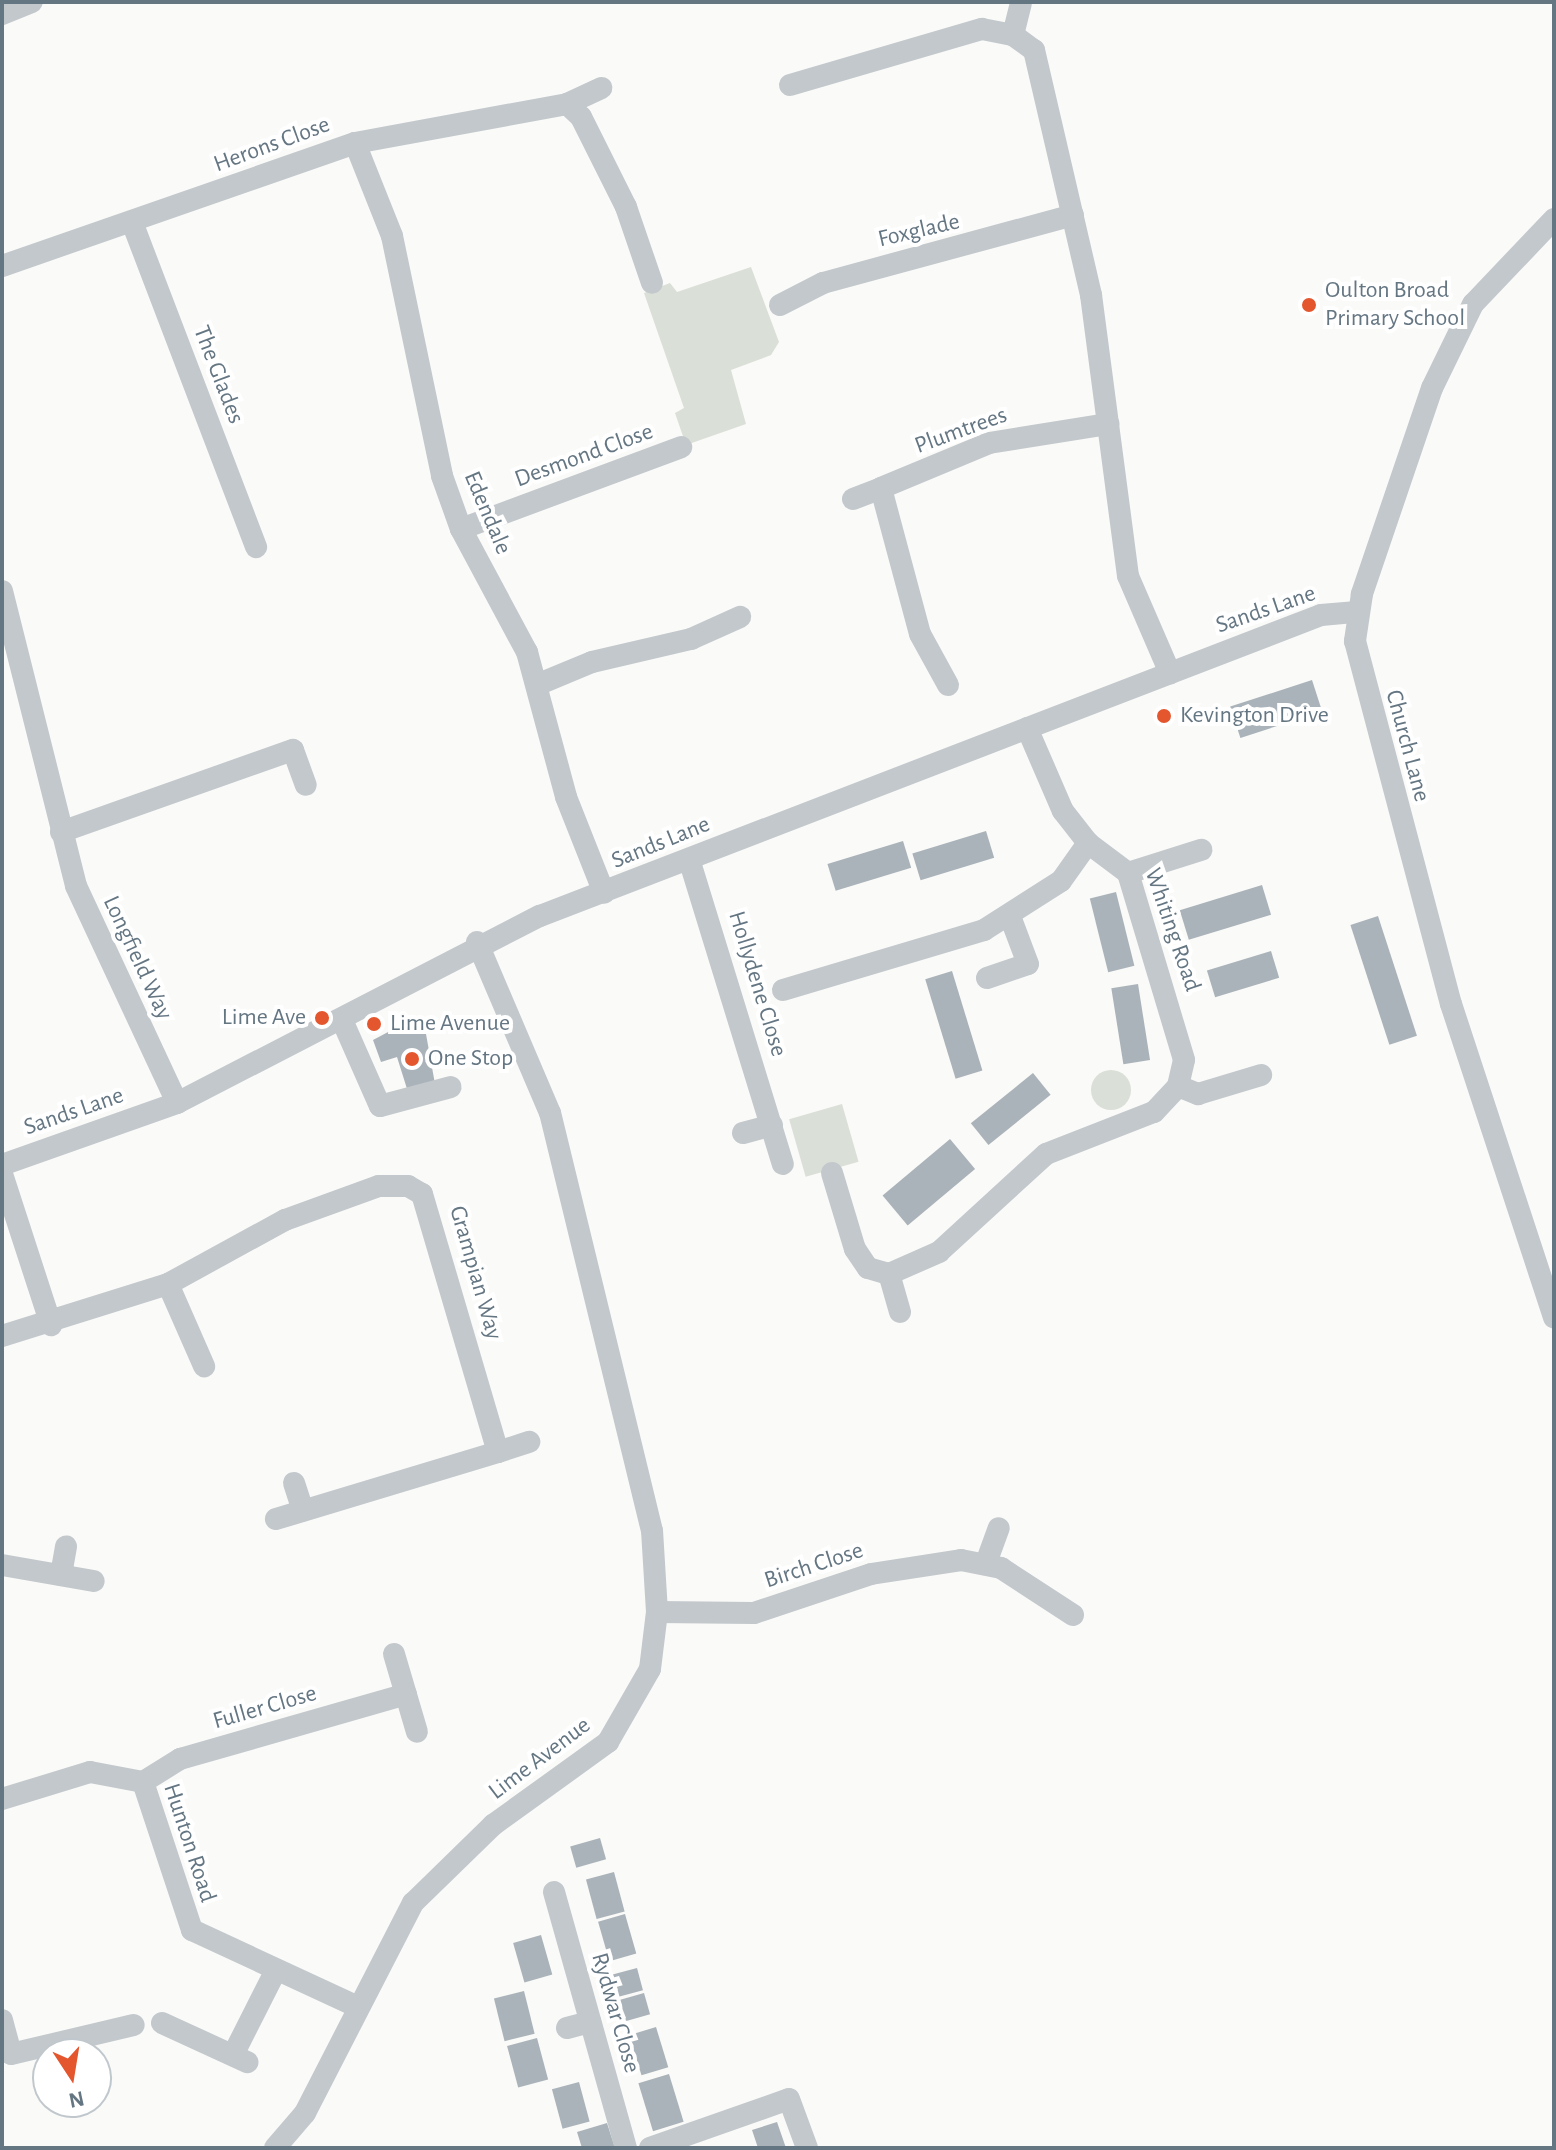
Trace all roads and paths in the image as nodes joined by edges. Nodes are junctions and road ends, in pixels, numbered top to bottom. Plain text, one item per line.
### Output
1 (32, 2) edge
2 (1021, 4) dead end
3 (2, 14) edge
4 (1013, 35) junction
5 (790, 85) dead end
6 (601, 88) dead end
7 (567, 104) junction
8 (355, 143) junction
9 (1073, 215) junction
10 (1554, 219) edge
11 (132, 222) junction
12 (2, 266) edge
13 (652, 283) dead end
14 (780, 305) dead end
15 (1108, 424) junction
16 (681, 447) dead end
17 (881, 488) junction
18 (853, 499) dead end
19 (461, 529) junction
20 (256, 547) dead end
21 (2, 591) edge
22 (1357, 612) junction
23 (740, 617) dead end
24 (1170, 673) junction
25 (539, 684) junction
26 (948, 685) dead end
27 (1027, 728) junction
28 (306, 785) dead end
29 (61, 832) junction
30 (1088, 843) junction
31 (1201, 850) dead end
32 (689, 859) junction
33 (1128, 873) junction
34 (604, 893) junction
35 (1010, 916) junction
36 (477, 942) junction
37 (987, 978) dead end
38 (783, 990) dead end
39 (342, 1020) junction
40 (1261, 1075) dead end
41 (1178, 1086) junction
42 (451, 1087) dead end
43 (177, 1103) junction
44 (772, 1125) junction
45 (743, 1133) dead end
46 (783, 1164) dead end
47 (2, 1165) edge
48 (832, 1173) dead end
49 (2, 1174) edge
50 (889, 1274) junction
51 (168, 1284) junction
52 (900, 1312) dead end
53 (1554, 1318) edge
54 (51, 1325) junction
55 (2, 1336) edge
56 (204, 1366) dead end
57 (529, 1442) dead end
58 (498, 1452) junction
59 (294, 1483) dead end
60 (303, 1511) junction
61 (276, 1519) dead end
62 (999, 1528) dead end
63 (66, 1546) dead end
64 (986, 1563) junction
65 (2, 1565) edge
66 (61, 1575) junction
67 (94, 1581) dead end
68 (657, 1612) junction
69 (1073, 1615) dead end
70 (394, 1654) dead end
71 (406, 1694) junction
72 (417, 1732) dead end
73 (143, 1782) junction
74 (2, 1799) edge
75 (554, 1892) dead end
76 (275, 1972) junction
77 (358, 2007) junction
78 (2, 2020) edge
79 (590, 2022) junction
80 (162, 2023) dead end
81 (134, 2025) dead end
82 (567, 2028) dead end
83 (6, 2055) edge
84 (275, 2148) edge
85 (626, 2148) edge
86 (650, 2148) edge
87 (807, 2148) edge

1 - 3 street
2 - 4 street
4 - 5 street
4 - 9 street
6 - 7 street, Herons Close
7 - 8 street, Herons Close
7 - 13 street
8 - 11 street, Herons Close
8 - 19 street, Edendale
9 - 14 street, Foxglade
9 - 15 street
10 - 22 street, Church Lane
11 - 12 street, Herons Close
11 - 20 street, The Glades
15 - 17 street, Plumtrees
15 - 24 street
16 - 19 street, Desmond Close
17 - 18 street, Plumtrees
17 - 26 street
19 - 25 street, Edendale
21 - 29 street, Longfield Way
22 - 24 street, Sands Lane
22 - 53 street, Church Lane
23 - 25 street
24 - 27 street, Sands Lane
25 - 34 street, Edendale
27 - 30 street, Whiting Road
27 - 32 street, Sands Lane
28 - 29 street
29 - 43 street, Longfield Way
30 - 33 street, Whiting Road
30 - 35 street
31 - 33 street
32 - 34 street, Sands Lane
32 - 44 street, Hollydene Close
33 - 41 street, Whiting Road
34 - 36 street, Sands Lane
35 - 37 street
35 - 38 street
36 - 39 street, Sands Lane
36 - 68 street, Lime Avenue
39 - 42 street
39 - 43 street, Sands Lane
40 - 41 street
41 - 50 street
43 - 47 street, Sands Lane
44 - 45 street
44 - 46 street, Hollydene Close
48 - 50 street
49 - 54 street
50 - 52 street
51 - 54 street, Grampian Way
51 - 56 street
51 - 58 street, Grampian Way
54 - 55 street, Grampian Way
57 - 58 street
58 - 60 street
59 - 60 street
60 - 61 street
62 - 64 street
63 - 66 street
64 - 68 street, Birch Close
64 - 69 street, Birch Close
65 - 66 street
66 - 67 street
68 - 77 street, Lime Avenue
70 - 71 street
71 - 72 street
71 - 73 street, Fuller Close
73 - 74 street, Hunton Road
73 - 76 street, Hunton Road
75 - 79 street, Rydwar Close
76 - 77 street, Hunton Road
76 - 80 street
77 - 84 street, Lime Avenue
78 - 83 street
79 - 82 street
79 - 85 street, Rydwar Close
81 - 83 street
86 - 87 street

